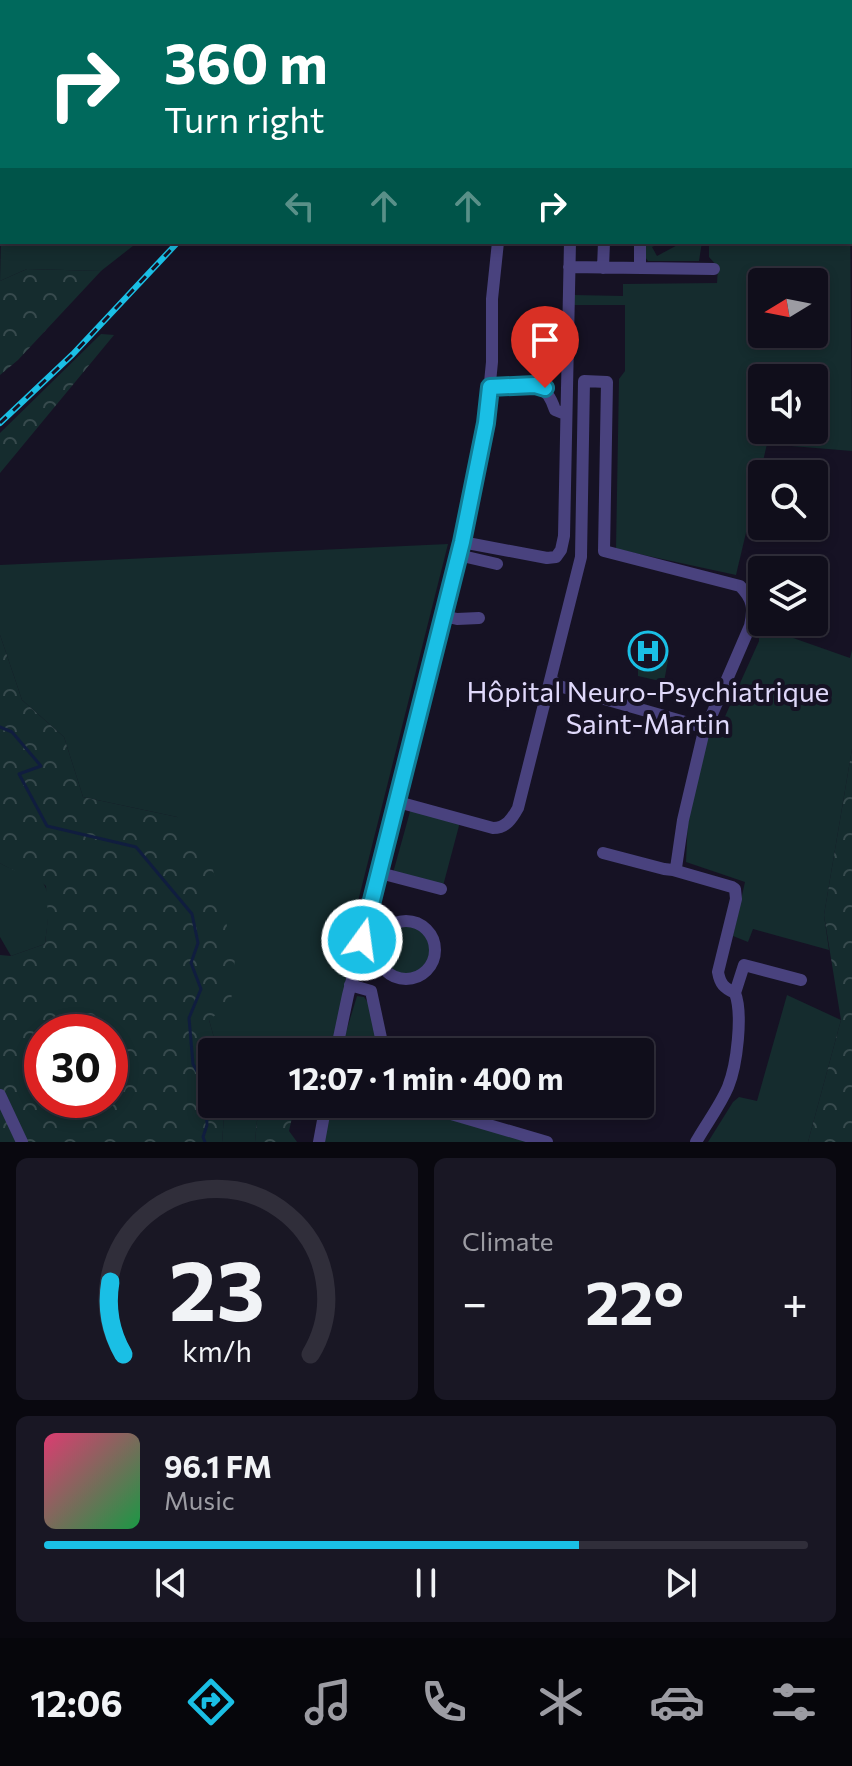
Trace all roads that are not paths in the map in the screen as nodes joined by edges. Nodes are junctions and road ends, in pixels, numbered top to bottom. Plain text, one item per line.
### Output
1 (498, 244) edge
2 (570, 244) edge
3 (604, 244) edge
4 (640, 244) edge
5 (569, 267) junction
6 (603, 268) junction
7 (640, 268) junction
8 (714, 269) dead end
9 (490, 387) junction
10 (565, 414) junction
11 (564, 536) junction
12 (462, 542) junction
13 (581, 544) junction
14 (604, 551) junction
15 (458, 555) junction
16 (556, 557) junction
17 (497, 564) dead end
18 (578, 568) junction
19 (444, 616) junction
20 (479, 618) dead end
21 (551, 679) junction
22 (706, 728) junction
23 (398, 802) junction
24 (603, 853) dead end
25 (673, 870) junction
26 (380, 873) junction
27 (441, 889) dead end
28 (362, 940) junction
29 (377, 944) junction
30 (801, 980) dead end
31 (350, 985) junction
32 (735, 993) junction
33 (339, 1038) edge
34 (381, 1038) edge
35 (0, 1095) edge
36 (323, 1118) edge
37 (465, 1118) edge
38 (22, 1142) edge
39 (319, 1142) edge
40 (547, 1142) edge
41 (696, 1142) edge

1 - 9 street
2 - 5 street
3 - 6 street
4 - 7 street
5 - 6 street
5 - 10 street
6 - 7 street
7 - 8 street
9 - 10 street
9 - 12 street
10 - 11 street
11 - 13 street
11 - 16 street
12 - 15 street
12 - 16 street
13 - 14 street
13 - 14 street
13 - 18 street
14 - 22 street
15 - 17 street
15 - 19 street
16 - 18 street
18 - 21 street
19 - 20 street
19 - 23 street
21 - 22 street
21 - 23 street
22 - 25 street
23 - 26 street
24 - 25 street
25 - 32 street
26 - 27 street
26 - 28 street
28 - 29 street
28 - 31 street
29 - 29 street
30 - 32 street
31 - 33 street
31 - 34 street
32 - 41 street
35 - 38 street
36 - 39 street
37 - 40 street

